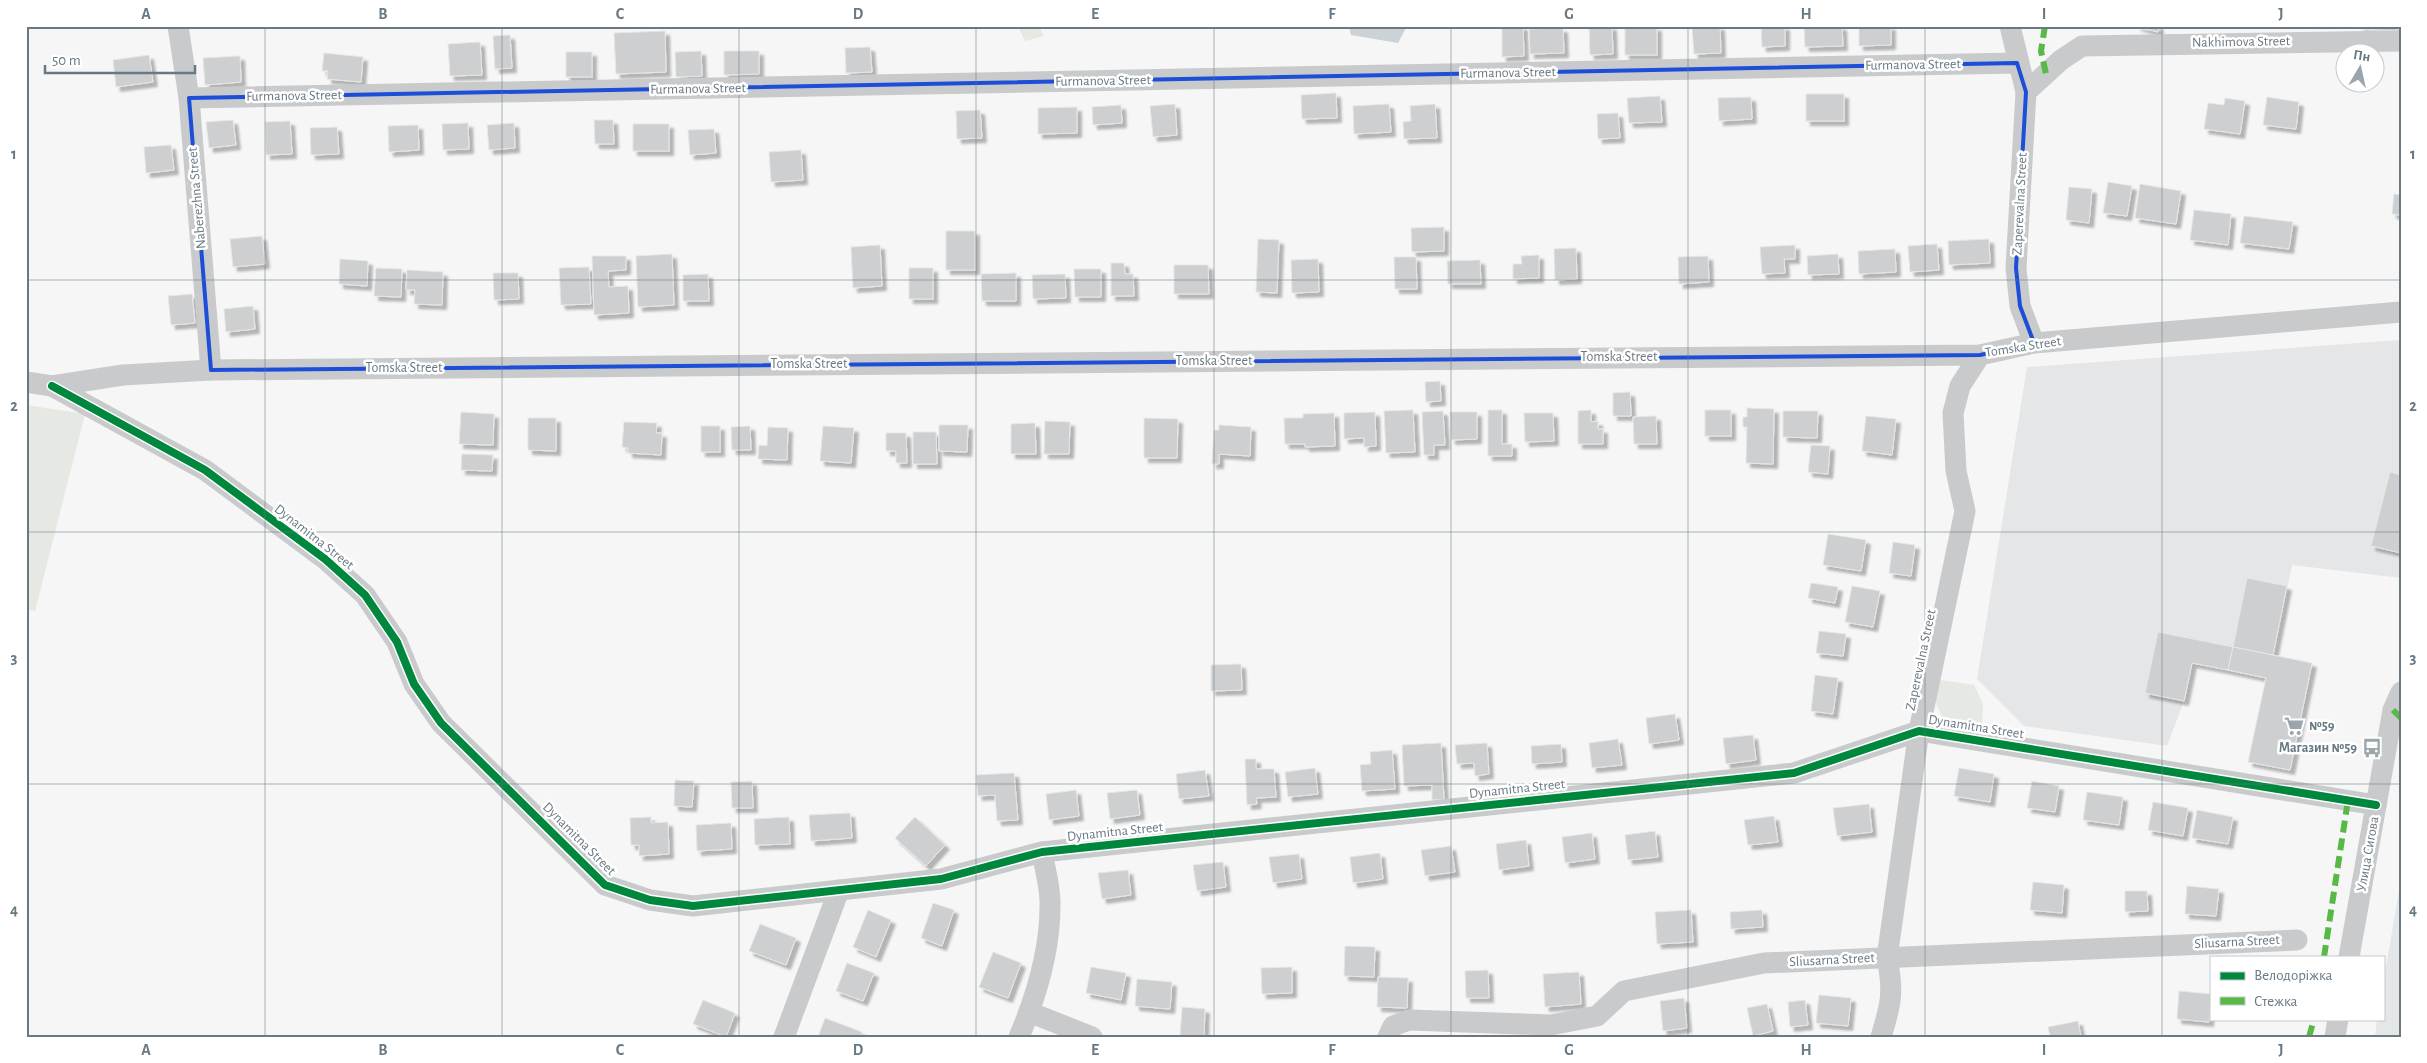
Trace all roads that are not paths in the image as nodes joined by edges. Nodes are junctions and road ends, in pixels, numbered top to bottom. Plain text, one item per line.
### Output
1 (178, 26) edge
2 (2010, 26) edge
3 (2401, 41) edge
4 (2018, 63) junction
5 (2026, 92) junction
6 (189, 98) junction
7 (2401, 312) edge
8 (2034, 343) junction
9 (1980, 355) junction
10 (211, 370) junction
11 (26, 382) edge
12 (52, 386) junction
13 (2401, 692) edge
14 (1918, 730) junction
15 (2376, 805) junction
16 (1042, 852) junction
17 (840, 890) junction
18 (2297, 940) dead end
19 (2349, 956) edge
20 (1887, 958) junction
21 (1029, 1012) junction
22 (2338, 1020) edge
23 (784, 1037) edge
24 (1019, 1037) edge
25 (1092, 1037) edge
26 (1388, 1037) edge
27 (1881, 1037) edge
28 (2335, 1037) edge

1 - 6 street, Naberezhna Street
2 - 4 street, Zaperevalna Street
3 - 5 street, Nakhimova Street
4 - 5 street, Zaperevalna Street
4 - 6 street, Furmanova Street
5 - 8 street, Zaperevalna Street
6 - 10 street, Naberezhna Street
7 - 8 street, Tomska Street
8 - 9 street, Tomska Street
9 - 10 street, Tomska Street
9 - 14 street, Zaperevalna Street
10 - 12 street, Tomska Street
11 - 12 street, Tomska Street
12 - 17 street, Dynamitna Street
13 - 15 street, Улица Сигова
14 - 15 street, Dynamitna Street
14 - 16 street, Dynamitna Street
14 - 20 street, Zaperevalna Street
15 - 19 street, Улица Сигова
16 - 17 street, Dynamitna Street
16 - 21 street
17 - 23 street
18 - 20 street, Sliusarna Street
20 - 26 street, Sliusarna Street
20 - 27 street, Zaperevalna Street
21 - 24 street
21 - 25 street
22 - 28 street

